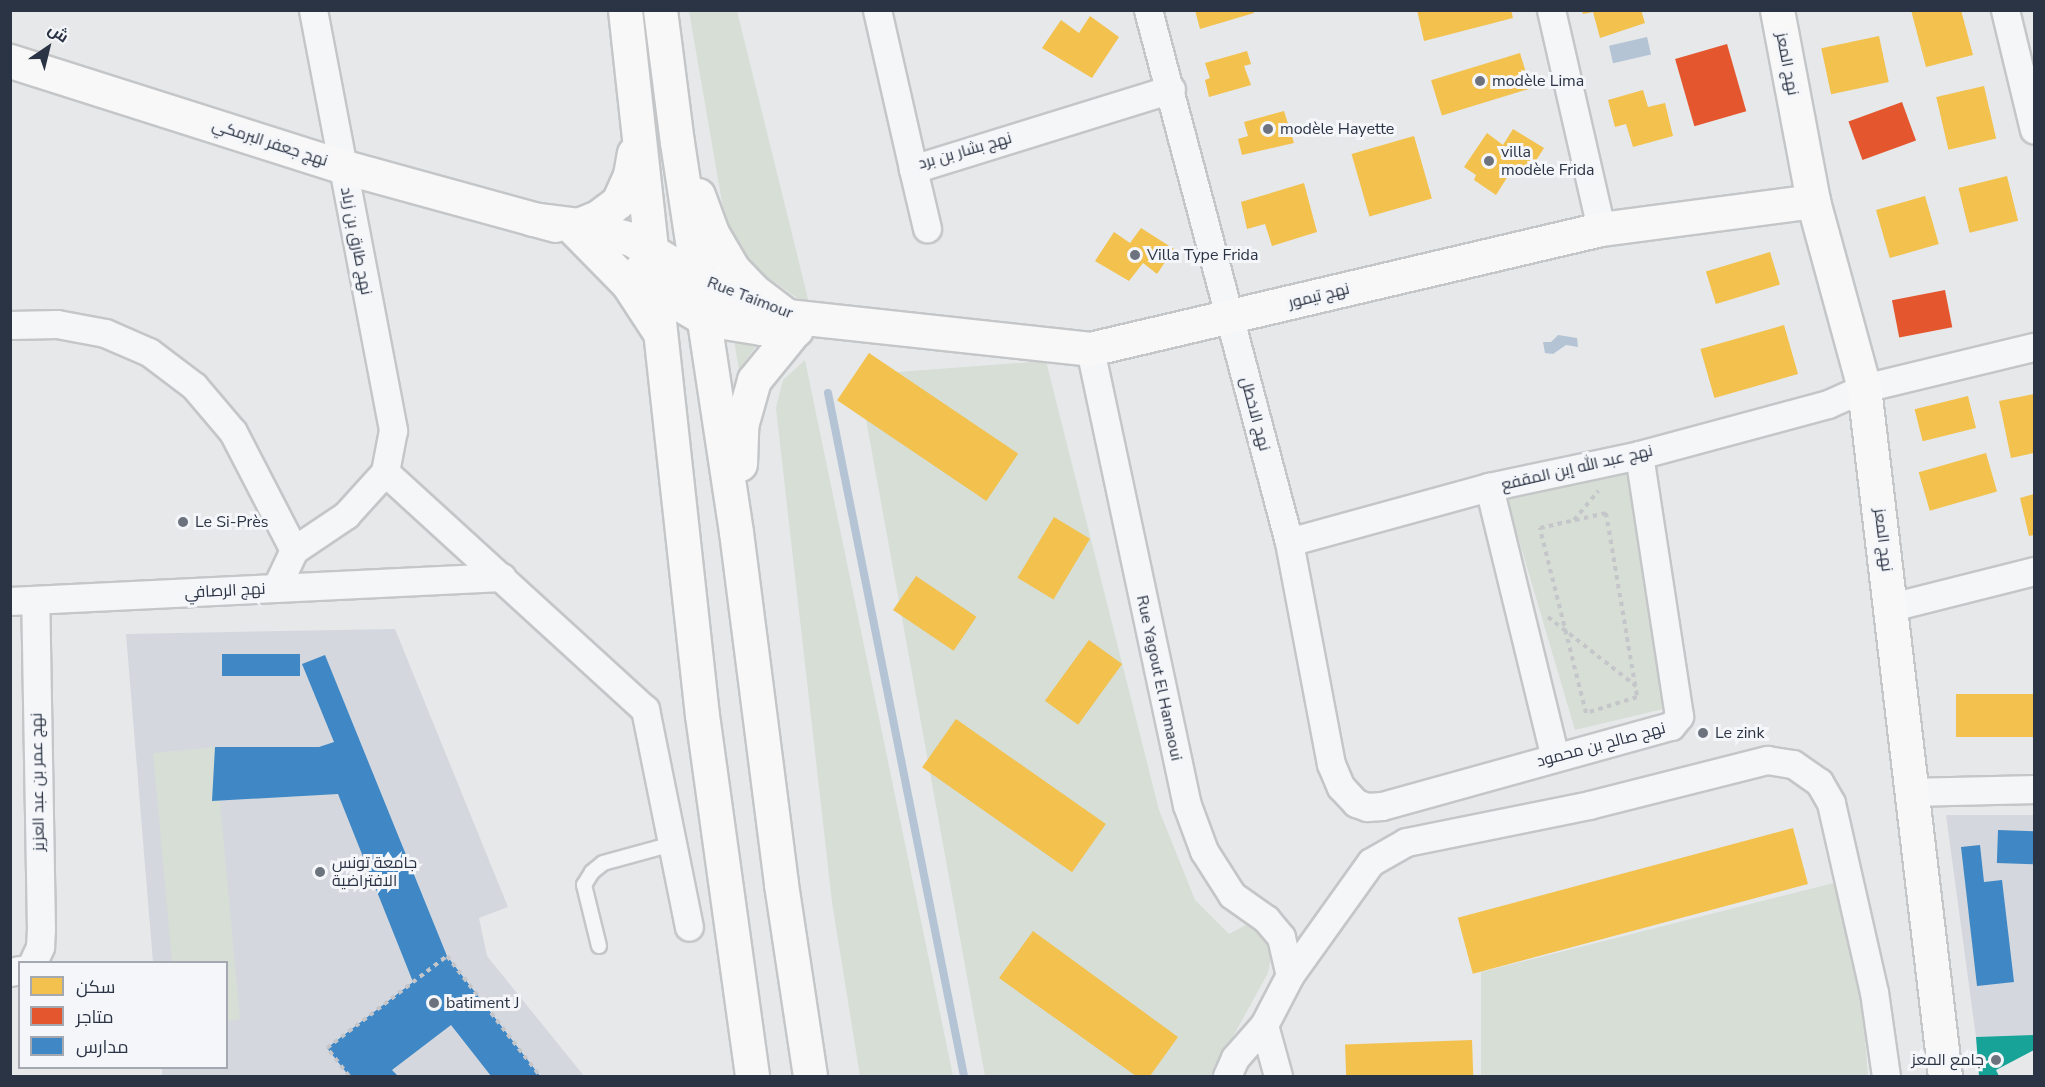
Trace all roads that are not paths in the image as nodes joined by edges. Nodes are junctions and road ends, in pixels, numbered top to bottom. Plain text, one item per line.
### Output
1 (313, 10) edge
2 (627, 10) edge
3 (660, 10) edge
4 (877, 10) edge
5 (1148, 10) edge
6 (1551, 10) edge
7 (2005, 10) edge
8 (1778, 11) edge
9 (10, 61) edge
10 (1171, 89) junction
11 (638, 130) junction
12 (2034, 130) edge
13 (677, 142) junction
14 (341, 166) junction
15 (913, 169) junction
16 (1813, 201) junction
17 (577, 227) junction
18 (927, 228) dead end
19 (1601, 229) junction
20 (698, 279) junction
21 (671, 283) junction
22 (1230, 318) junction
23 (824, 319) joint
24 (790, 323) junction
25 (10, 325) edge
26 (660, 333) junction
27 (2034, 347) edge
28 (1090, 350) junction
29 (1864, 388) junction
30 (1639, 455) junction
31 (385, 472) junction
32 (1489, 487) junction
33 (736, 532) junction
34 (1289, 543) junction
35 (294, 550) junction
36 (2034, 571) edge
37 (502, 577) junction
38 (276, 588) junction
39 (23, 600) edge
40 (1891, 607) junction
41 (750, 646) junction
42 (1555, 757) junction
43 (2034, 789) edge
44 (1911, 792) junction
45 (1367, 807) joint
46 (672, 844) junction
47 (689, 927) dead end
48 (599, 946) dead end
49 (34, 961) edge
50 (1290, 975) junction
51 (1264, 1025) junction
52 (752, 1077) edge
53 (810, 1077) edge
54 (1227, 1077) edge
55 (1278, 1077) edge
56 (1886, 1077) edge
57 (1945, 1077) edge

1 - 14 street, نهج طارق بن زياد
2 - 11 main road
2 - 21 main road
3 - 13 main road
4 - 15 street, نهج بشار بن برد
5 - 10 street, نهج الاخطل
6 - 19 street
7 - 12 street
8 - 16 main road, نهج المعز
9 - 14 main road, نهج جعفر البرمكي
10 - 15 street, نهج بشار بن برد
10 - 22 street, نهج الاخطل
11 - 17 main road
11 - 21 main road
13 - 20 main road
13 - 24 main road
14 - 17 main road, نهج جعفر البرمكي
14 - 31 street, نهج طارق بن زياد
15 - 18 street
16 - 19 main road, نهج تيمور
16 - 29 main road, نهج المعز
17 - 21 main road, نهج جعفر البرمكي
17 - 26 main road
19 - 22 main road, نهج تيمور
20 - 21 main road, Rue Taimour
20 - 24 main road, Rue Taimour
21 - 24 main road, Rue Taimour
21 - 26 main road
21 - 33 main road
21 - 41 main road
22 - 28 main road, نهج تيمور
22 - 34 street, نهج الاخطل
23 - 24 main road, Rue Taimour
23 - 28 main road, نهج تيمور
24 - 33 main road
25 - 35 street
26 - 52 main road
27 - 29 street, نهج عبد الله إبن المقفع
28 - 50 street, Rue Yagout El Hamaoui
29 - 30 street, نهج عبد الله إبن المقفع
29 - 40 main road, نهج المعز
30 - 32 street, نهج عبد الله إبن المقفع
30 - 42 street, نهج صالح بن محمود
31 - 35 street
31 - 37 street
32 - 34 street, نهج عبد الله إبن المقفع
32 - 42 street
33 - 41 main road
34 - 45 street, نهج الاخطل
35 - 38 street, نهج الرصافي
36 - 40 street
37 - 38 street
37 - 46 street
38 - 39 street, نهج الرصافي
39 - 49 street, نهج عمر بن عبد العزيز
40 - 44 main road, نهج المعز
41 - 53 main road
42 - 45 street, نهج صالح بن محمود
43 - 44 street
44 - 57 main road, نهج المعز
46 - 47 street
46 - 48 lane
50 - 51 street
50 - 56 street
51 - 54 street
51 - 55 street

